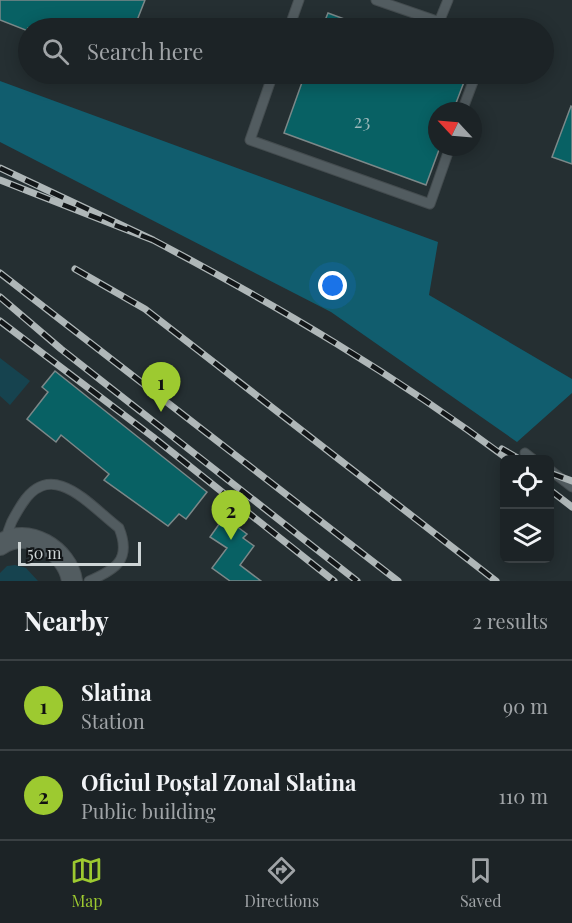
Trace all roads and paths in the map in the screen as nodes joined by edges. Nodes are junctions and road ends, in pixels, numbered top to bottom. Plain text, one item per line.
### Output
1 (299, 0) edge
2 (376, 0) edge
3 (448, 0) edge
4 (293, 18) edge
5 (428, 18) edge
6 (441, 18) edge
7 (270, 84) edge
8 (472, 84) edge
9 (465, 102) edge
10 (447, 156) edge
11 (525, 453) dead end
12 (528, 455) edge
13 (554, 474) edge
14 (572, 487) edge
15 (3, 543) edge
16 (72, 581) edge
17 (89, 581) edge

1 - 4 lane
2 - 5 lane
3 - 6 lane
7 - 10 lane
8 - 9 lane
11 - 12 lane
13 - 14 lane
15 - 16 street
15 - 17 lane

